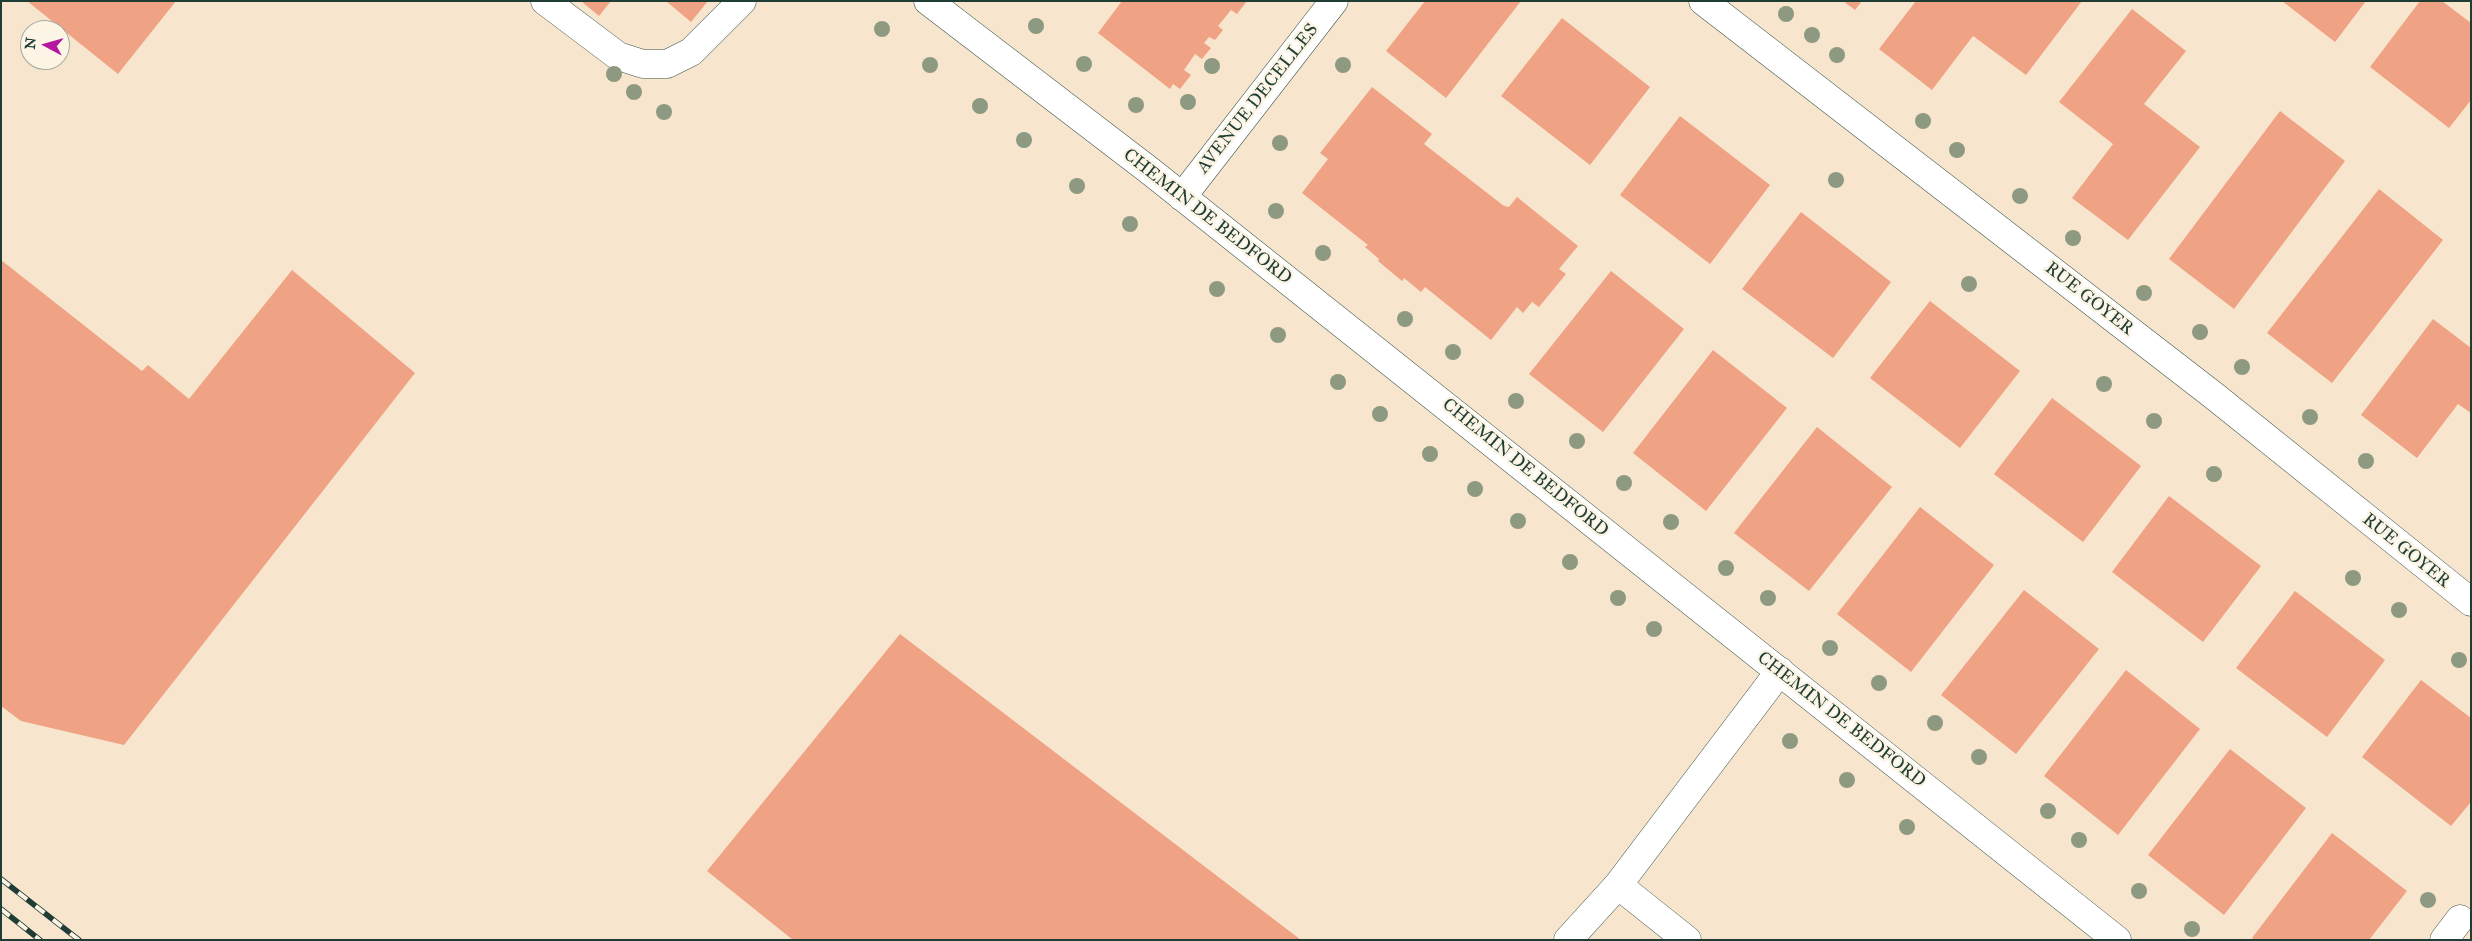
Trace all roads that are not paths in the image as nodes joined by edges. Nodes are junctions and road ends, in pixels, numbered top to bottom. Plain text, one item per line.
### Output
1 (545, 1) edge
2 (742, 1) edge
3 (928, 1) edge
4 (1334, 1) edge
5 (1703, 1) edge
6 (1182, 198) junction
7 (2471, 602) edge
8 (1780, 671) junction
9 (1618, 885) junction
10 (1568, 940) edge
11 (1687, 940) edge
12 (2117, 940) edge

1 - 2 street
3 - 6 street, CHEMIN DE BEDFORD
4 - 6 street, AVENUE DECELLES
5 - 7 street, RUE GOYER
6 - 8 street, CHEMIN DE BEDFORD
8 - 9 street
8 - 12 street, CHEMIN DE BEDFORD
9 - 10 street
9 - 11 street

